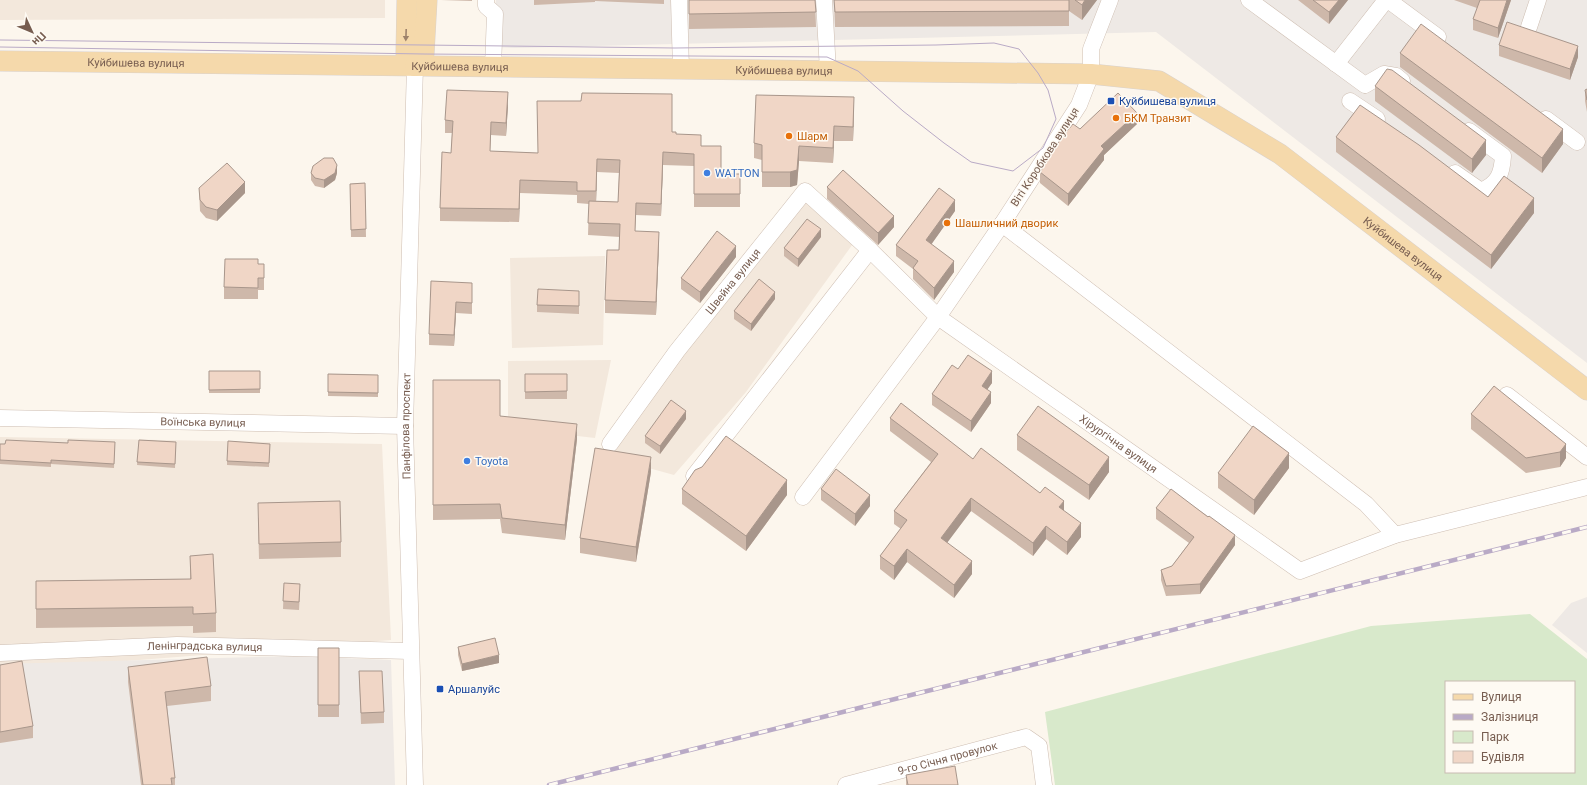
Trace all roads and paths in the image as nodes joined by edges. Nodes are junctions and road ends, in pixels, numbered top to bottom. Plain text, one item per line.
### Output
1 (407, 0) edge
2 (427, 0) edge
3 (486, 0) edge
4 (679, 0) edge
5 (824, 0) edge
6 (1110, 0) edge
7 (1249, 0) edge
8 (1387, 0) edge
9 (1538, 0) edge
10 (1529, 27) dead end
11 (1451, 47) edge
12 (420, 60) junction
13 (0, 61) edge
14 (1336, 64) junction
15 (493, 68) junction
16 (681, 69) junction
17 (828, 71) junction
18 (1091, 74) junction
19 (1415, 90) edge
20 (1350, 101) dead end
21 (1533, 109) edge
22 (1459, 123) edge
23 (1389, 128) edge
24 (1577, 142) dead end
25 (1442, 164) edge
26 (1002, 224) junction
27 (870, 250) junction
28 (938, 317) junction
29 (1587, 390) edge
30 (1507, 395) edge
31 (0, 418) edge
32 (405, 426) junction
33 (610, 444) dead end
34 (1587, 457) edge
35 (694, 476) edge
36 (1587, 487) edge
37 (803, 497) dead end
38 (1395, 536) junction
39 (410, 651) junction
40 (0, 653) edge
41 (415, 785) edge
42 (846, 785) edge
43 (1044, 785) edge

1 -> 12 main road
2 - 12 main road, Панфілова проспект
3 - 15 street
4 - 16 street
5 - 17 street
6 - 18 street
7 - 14 street
8 - 11 street
8 - 14 street
9 - 10 street
12 - 13 main road, Куйбишева вулиця
12 - 15 main road, Куйбишева вулиця
12 - 32 street, Панфілова проспект
14 - 19 street
15 - 16 main road, Куйбишева вулиця
16 - 17 main road, Куйбишева вулиця
17 - 18 main road, Куйбишева вулиця
18 - 26 street, Віті Коробкова вулиця
18 - 29 main road, Куйбишева вулиця
20 - 23 street
21 - 24 street
22 - 25 street
26 - 28 street, Віті Коробкова вулиця
26 - 38 street
27 - 28 street, Швейна вулиця
27 - 33 street, Швейна вулиця
27 - 35 street
28 - 37 street
28 - 38 street, Хірургічна вулиця
30 - 34 street
31 - 32 street, Воїнська вулиця
32 - 39 street, Панфілова проспект
36 - 38 street
39 - 40 street, Ленінградська вулиця
39 - 41 street, Панфілова проспект
42 - 43 street, 9-го Січня провулок

